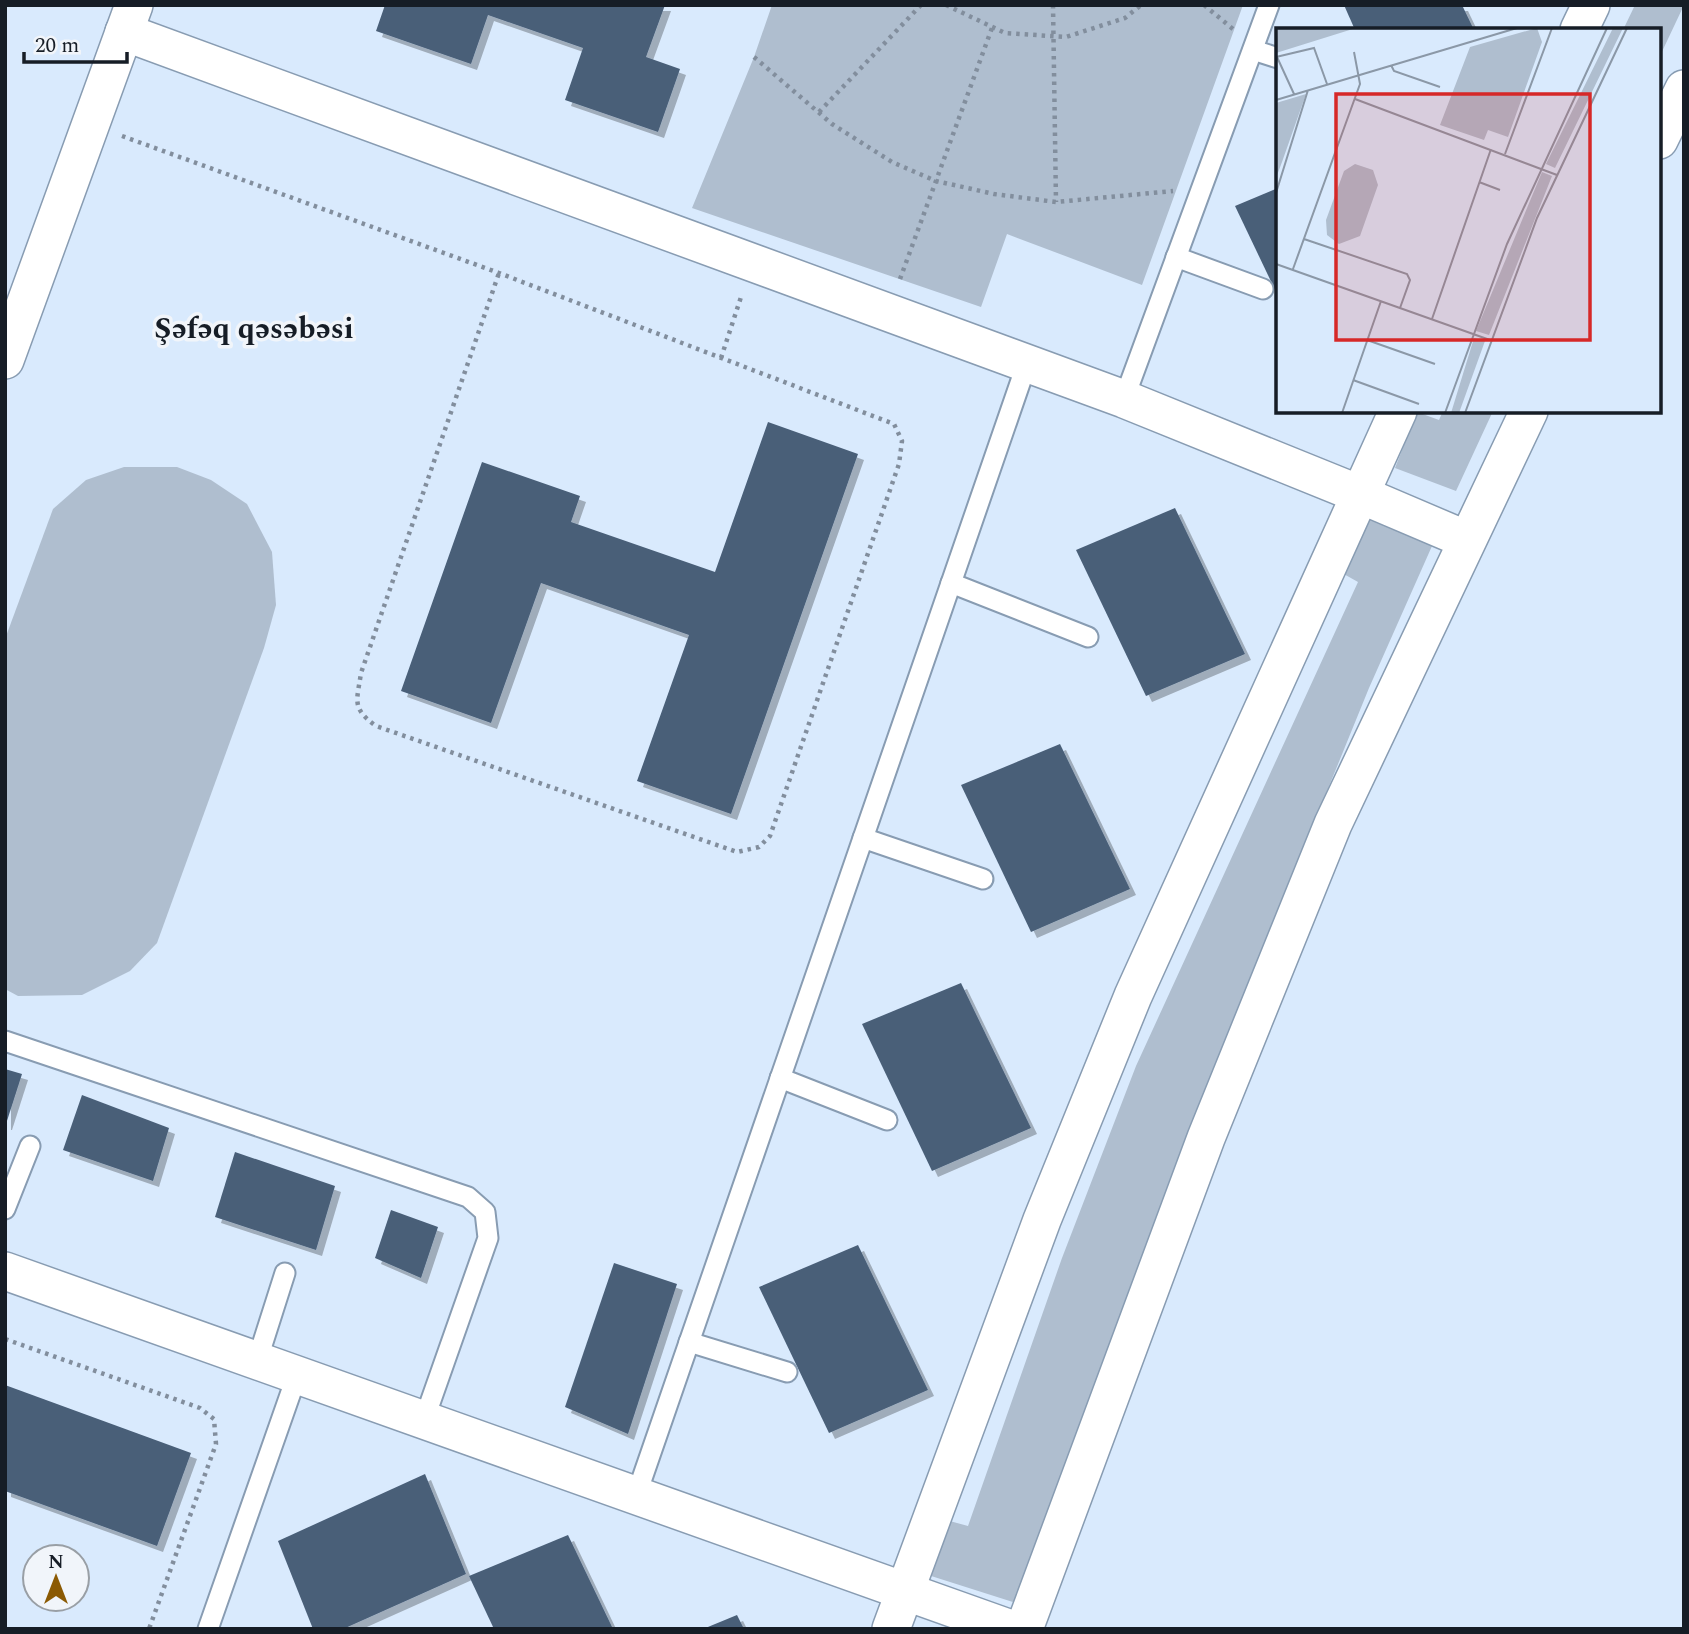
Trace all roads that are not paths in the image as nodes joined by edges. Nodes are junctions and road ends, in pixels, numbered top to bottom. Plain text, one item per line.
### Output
1 (1269, 5) edge
2 (1591, 5) edge
3 (129, 19) edge
4 (1580, 28) edge
5 (1253, 50) junction
6 (1276, 57) edge
7 (1684, 89) edge
8 (1661, 136) edge
9 (1176, 257) junction
10 (1263, 289) dead end
11 (5, 360) edge
12 (1027, 363) junction
13 (1124, 399) junction
14 (1397, 413) edge
15 (1528, 413) edge
16 (1359, 494) junction
17 (1467, 540) junction
18 (951, 583) junction
19 (1088, 637) dead end
20 (863, 838) junction
21 (983, 879) dead end
22 (5, 1041) edge
23 (780, 1078) junction
24 (887, 1121) dead end
25 (30, 1146) dead end
26 (5, 1209) edge
27 (5, 1272) edge
28 (285, 1273) dead end
29 (690, 1342) junction
30 (257, 1361) junction
31 (787, 1372) dead end
32 (297, 1376) junction
33 (424, 1420) junction
34 (636, 1496) junction
35 (904, 1591) junction
36 (208, 1629) edge
37 (891, 1629) edge
38 (1011, 1629) edge
39 (1024, 1629) edge

1 - 5 lane
2 - 4 street
3 - 11 street
3 - 12 street
5 - 6 lane
5 - 9 lane
7 - 8 street
9 - 10 lane
9 - 13 lane
12 - 13 street
12 - 18 lane
13 - 16 street
14 - 16 street
15 - 17 street
16 - 17 street
16 - 35 street
17 - 39 street
18 - 19 lane
18 - 20 lane
20 - 21 lane
20 - 23 lane
22 - 33 lane
23 - 24 lane
23 - 29 lane
25 - 26 lane
27 - 30 street
28 - 30 lane
29 - 31 lane
29 - 34 lane
30 - 32 street
32 - 33 street
32 - 36 lane
33 - 34 street
34 - 35 street
35 - 37 street
35 - 38 street

